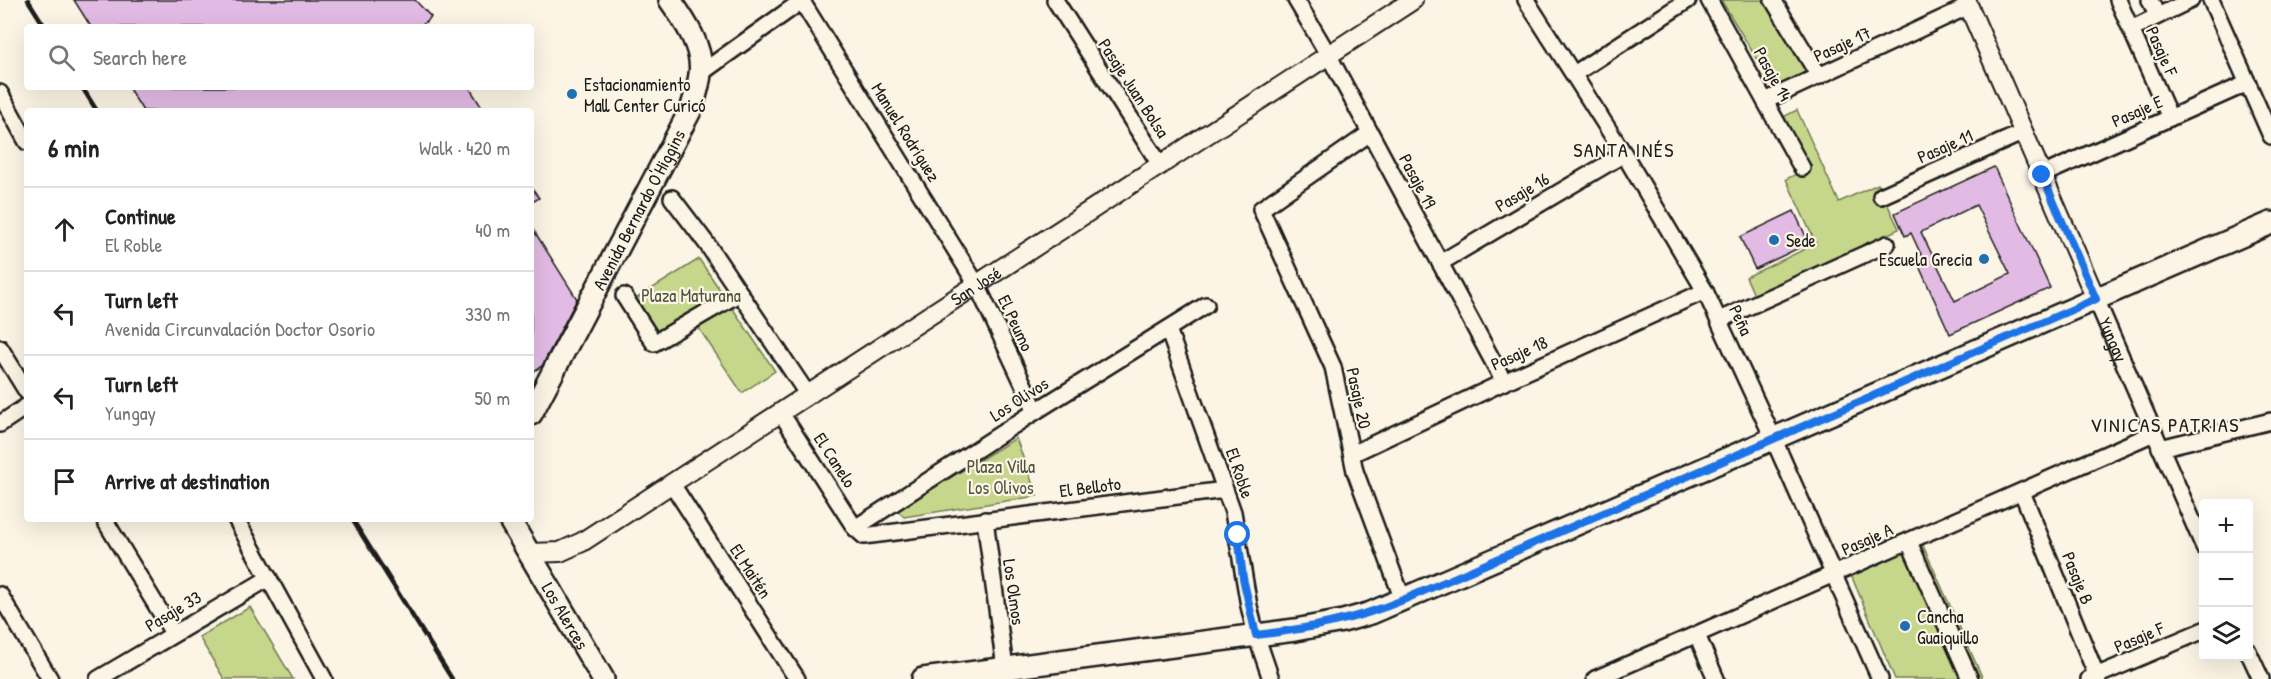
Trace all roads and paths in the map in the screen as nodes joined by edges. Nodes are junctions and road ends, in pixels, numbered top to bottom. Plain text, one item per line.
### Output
1 (670, 0) edge
2 (802, 0) edge
3 (1055, 0) edge
4 (1296, 0) edge
5 (1413, 0) edge
6 (1526, 0) edge
7 (1688, 0) edge
8 (1709, 0) edge
9 (1773, 0) edge
10 (2118, 0) edge
11 (2150, 0) edge
12 (2191, 0) edge
13 (2211, 0) edge
14 (1967, 3) edge
15 (2157, 16) junction
16 (2131, 29) junction
17 (1329, 56) junction
18 (700, 73) junction
19 (1574, 74) junction
20 (1819, 76) junction
21 (2248, 83) junction
22 (0, 93) edge
23 (1765, 101) junction
24 (2170, 118) junction
25 (2024, 132) junction
26 (1370, 133) junction
27 (2271, 136) edge
28 (24, 137) edge
29 (1624, 154) junction
30 (1161, 166) junction
31 (1802, 168) dead end
32 (2042, 175) junction
33 (1881, 196) dead end
34 (672, 198) dead end
35 (2271, 223) edge
36 (1887, 244) dead end
37 (1440, 263) junction
38 (977, 285) junction
39 (1705, 291) junction
40 (740, 293) junction
41 (624, 296) dead end
42 (2096, 299) junction
43 (1206, 305) dead end
44 (1719, 320) junction
45 (1168, 329) junction
46 (0, 348) edge
47 (1504, 381) junction
48 (24, 387) edge
49 (808, 395) junction
50 (24, 408) edge
51 (534, 408) edge
52 (1036, 411) junction
53 (781, 412) junction
54 (2271, 421) edge
55 (0, 424) edge
56 (2154, 433) junction
57 (1774, 440) junction
58 (2160, 448) junction
59 (1352, 454) junction
60 (672, 484) junction
61 (1226, 490) junction
62 (2022, 492) junction
63 (985, 520) junction
64 (106, 522) edge
65 (238, 522) edge
66 (511, 522) edge
67 (855, 528) junction
68 (2199, 536) edge
69 (1909, 542) junction
70 (530, 554) junction
71 (1835, 575) junction
72 (269, 578) junction
73 (0, 595) edge
74 (1403, 600) junction
75 (2199, 632) edge
76 (173, 633) junction
77 (1256, 635) junction
78 (1697, 635) junction
79 (587, 655) junction
80 (2252, 661) edge
81 (1005, 668) junction
82 (959, 677) edge
83 (2095, 678) edge
84 (50, 679) edge
85 (98, 679) edge
86 (324, 679) edge
87 (592, 679) edge
88 (603, 679) edge
89 (797, 679) edge
90 (923, 679) edge
91 (1271, 679) edge
92 (1595, 679) edge
93 (1716, 679) edge
94 (1880, 679) edge
95 (1970, 679) edge
96 (2260, 679) edge

1 - 18 main road, Avenida Bernardo O'Higgins
2 - 18 street
2 - 38 street, Manuel Rodríguez
3 - 30 street, Pasaje Juan Bolsa
4 - 17 street, Pasaje 19
5 - 17 street, San José
6 - 19 street, Peña
7 - 19 street
8 - 23 street, Pasaje 14
9 - 20 street
10 - 16 street, Pasaje F
11 - 15 street, Pasaje F
12 - 15 street
13 - 21 street
14 - 20 street, Pasaje 17
14 - 25 street, Yungay
15 - 16 street
16 - 24 street, Pasaje F
17 - 26 street, Pasaje 19
17 - 30 street, San José
18 - 51 main road, Avenida Bernardo O'Higgins
19 - 29 street, Peña
20 - 23 street, Pasaje 17
21 - 24 street, Pasaje E
21 - 27 street
22 - 28 street
23 - 31 street, Pasaje 14
24 - 32 street, Pasaje E
25 - 32 street, Yungay
25 - 33 street, Pasaje 11
26 - 37 street, Pasaje 19
26 - 59 street, Pasaje 20
29 - 37 street, Pasaje 16
29 - 39 street, Peña
30 - 38 street, San José
32 - 42 street, Yungay
34 - 40 street
35 - 42 main road
36 - 44 street
37 - 47 street, Pasaje 19
38 - 49 street, San José
38 - 52 street, El Peumo
39 - 44 street, Peña
39 - 47 street, Pasaje 18
40 - 41 street
40 - 49 street
42 - 56 street, Yungay
42 - 57 main road
43 - 45 street, Los Olivos
44 - 57 street, Peña
45 - 52 street, Los Olivos
45 - 61 street, El Roble
46 - 48 street
47 - 59 street, Pasaje 18
49 - 53 street, San José
50 - 55 street
52 - 67 street, Los Olivos
53 - 60 street, San José
53 - 67 street, El Canelo
54 - 58 street
56 - 58 street, Yungay
56 - 62 street, Pasaje A
57 - 71 street, Peña
57 - 74 main road
58 - 68 street, Yungay
59 - 74 street, Pasaje 20
60 - 70 street, San José
60 - 89 street, El Maitén
61 - 63 street, El Belloto
61 - 77 street, El Roble
62 - 69 street, Pasaje A
62 - 83 street, Pasaje B
63 - 67 street, El Belloto
63 - 81 street, Los Olmos
64 - 76 street
65 - 72 street
66 - 70 main road
69 - 71 street, Pasaje A
69 - 95 street
70 - 79 main road, Los Alerces
71 - 78 street, Pasaje A
71 - 94 street, Peña
72 - 76 street, Pasaje 33
72 - 86 street
73 - 84 street
74 - 77 main road
75 - 83 street, Pasaje F
76 - 85 street, Pasaje 33
77 - 81 main road
77 - 91 street, El Roble
78 - 92 street, Pasaje A
78 - 93 street
79 - 87 main road
79 - 88 main road, Los Alerces
80 - 96 street
81 - 82 main road
82 - 90 main road

